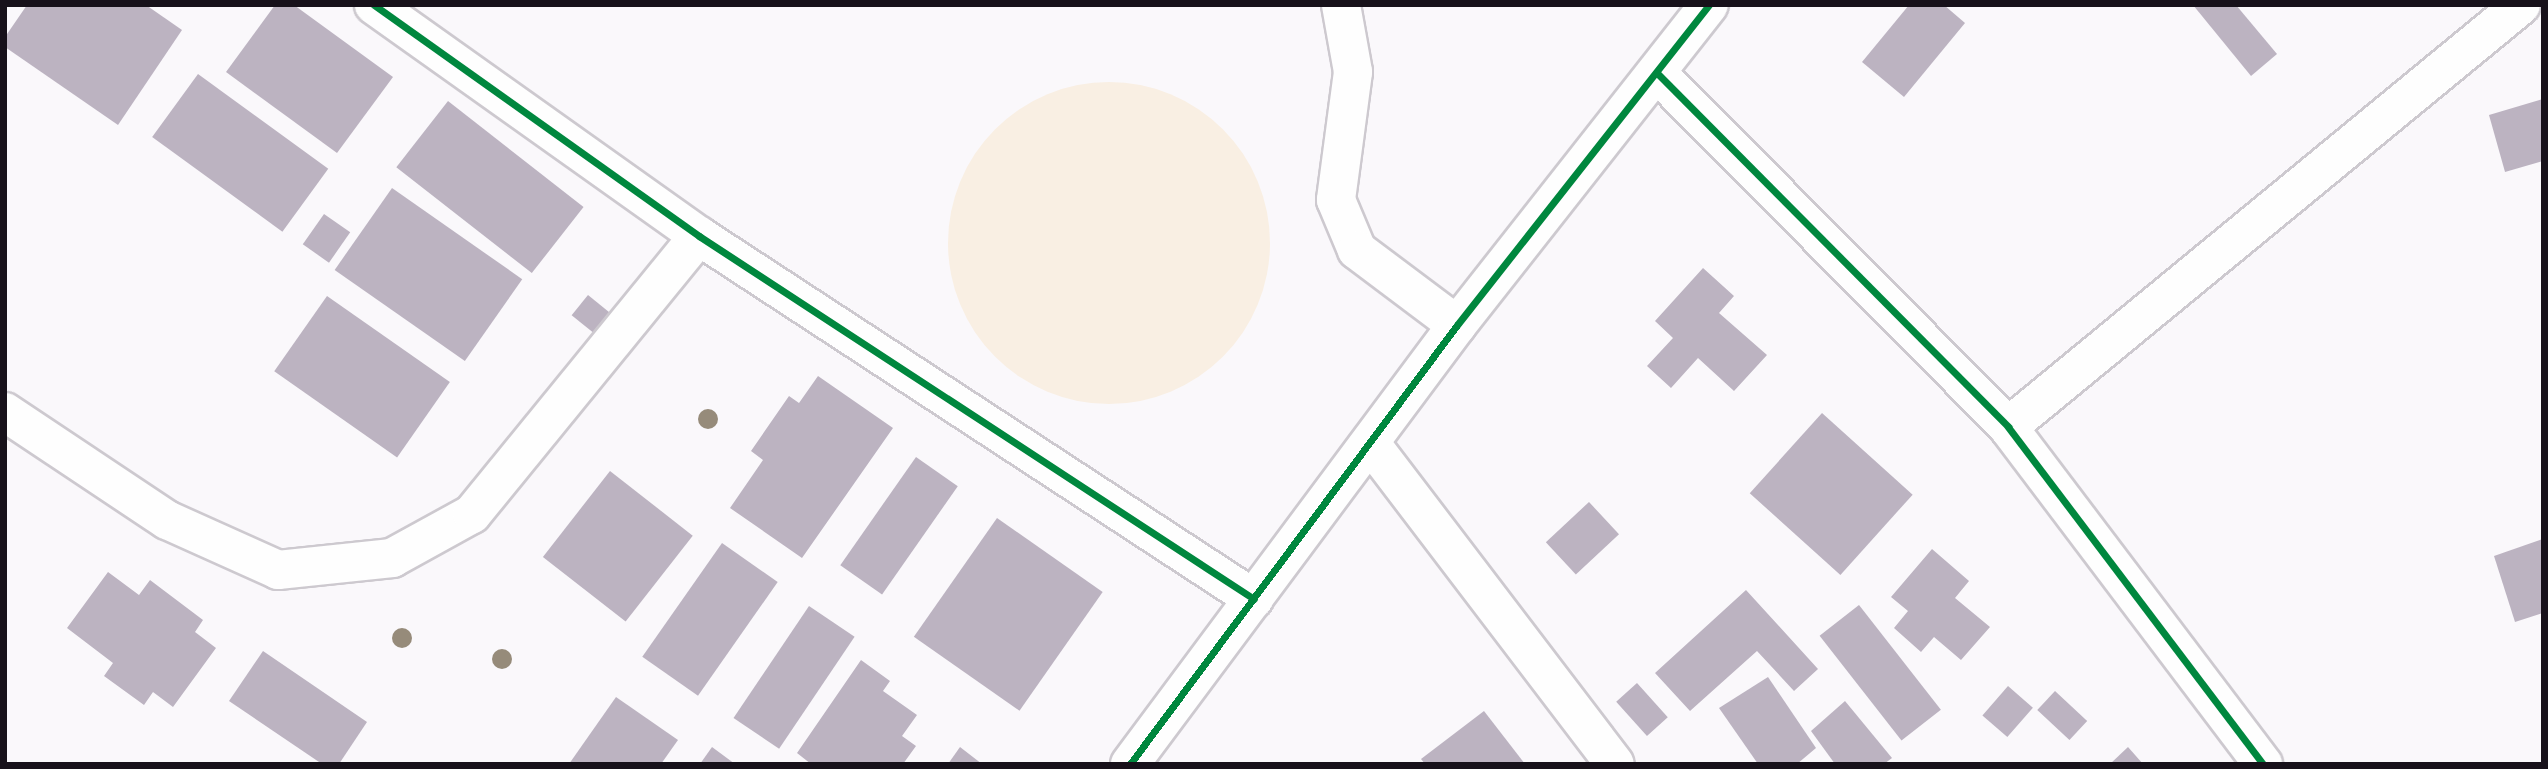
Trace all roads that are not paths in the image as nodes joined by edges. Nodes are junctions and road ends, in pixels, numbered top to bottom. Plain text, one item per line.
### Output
1 (374, 5) edge
2 (1341, 5) edge
3 (1709, 5) edge
4 (2521, 5) edge
5 (1657, 73) junction
6 (699, 236) junction
7 (1457, 326) junction
8 (5, 412) edge
9 (2008, 427) junction
10 (1371, 444) junction
11 (1254, 599) junction
12 (1130, 764) edge
13 (1615, 764) edge
14 (2263, 764) edge

1 - 6 street
2 - 7 street
3 - 5 street
4 - 9 street
5 - 7 street
5 - 9 street
6 - 8 street
6 - 11 street
7 - 10 street
9 - 14 street
10 - 11 street
10 - 13 street
11 - 12 street

